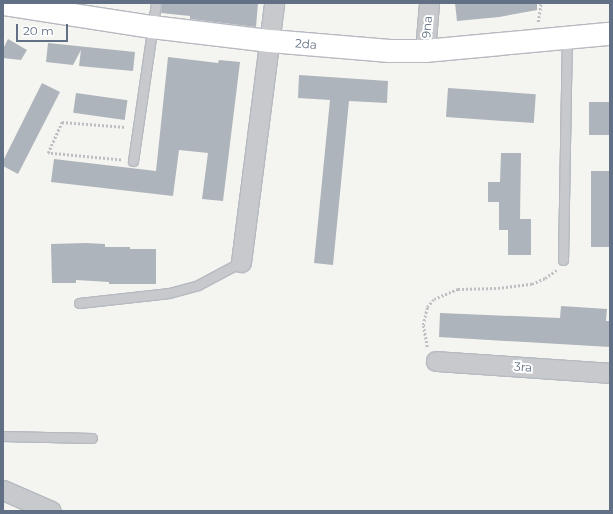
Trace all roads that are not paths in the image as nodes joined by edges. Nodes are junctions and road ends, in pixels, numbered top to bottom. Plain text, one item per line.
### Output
1 (156, 3) edge
2 (274, 3) edge
3 (429, 3) edge
4 (3, 4) edge
5 (152, 27) junction
6 (610, 34) edge
7 (567, 38) junction
8 (270, 41) junction
9 (425, 51) junction
10 (133, 161) road end
11 (563, 260) road end
12 (241, 262) joint
13 (79, 303) dead end
14 (436, 361) road end
15 (610, 373) edge
16 (3, 436) edge
17 (92, 438) dead end
18 (3, 490) edge
19 (51, 511) edge

1 - 5 lane
2 - 8 street
3 - 9 street, 9na
4 - 5 street, 2da
5 - 8 street, 2da
5 - 10 lane
6 - 7 street, 2da
7 - 9 street, 2da
7 - 11 lane
8 - 9 street, 2da
8 - 12 street
12 - 13 lane
14 - 15 street, 3ra
16 - 17 lane
18 - 19 street

